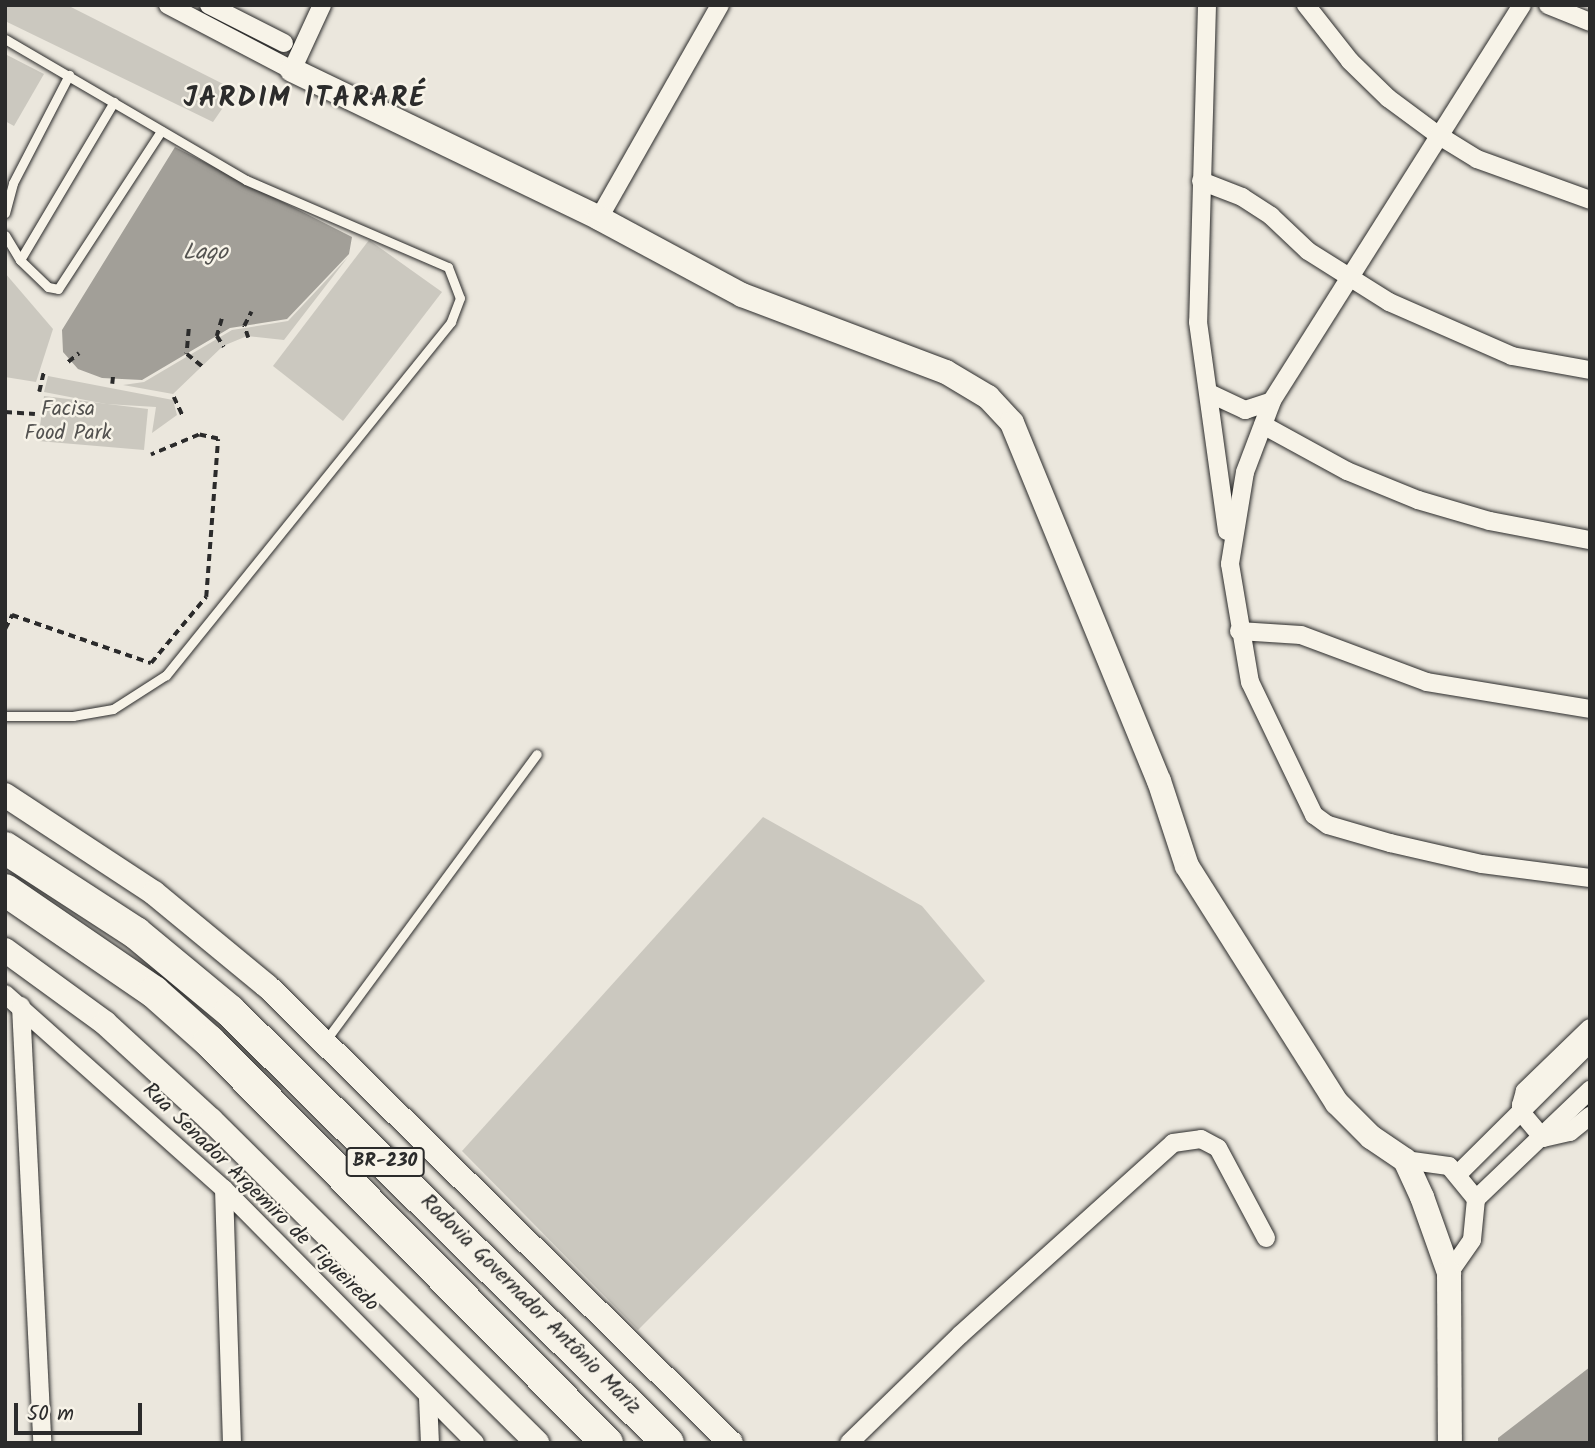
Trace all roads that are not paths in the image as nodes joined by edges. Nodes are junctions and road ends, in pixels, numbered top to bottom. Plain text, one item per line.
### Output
1 (168, 5) edge
2 (322, 5) edge
3 (720, 5) edge
4 (1207, 5) edge
5 (1306, 5) edge
6 (1522, 5) edge
7 (1548, 5) edge
8 (217, 7) edge
9 (1590, 22) edge
10 (5, 39) edge
11 (284, 43) dead end
12 (292, 70) junction
13 (69, 75) junction
14 (114, 102) junction
15 (162, 131) junction
16 (1438, 135) junction
17 (1201, 181) junction
18 (1590, 200) edge
19 (5, 213) edge
20 (599, 218) junction
21 (5, 235) edge
22 (20, 260) junction
23 (1346, 278) junction
24 (1590, 370) edge
25 (1211, 394) junction
26 (1272, 401) junction
27 (1263, 425) junction
28 (1590, 540) edge
29 (1230, 564) junction
30 (1239, 632) junction
31 (1590, 709) edge
32 (5, 716) edge
33 (537, 754) dead end
34 (5, 795) edge
35 (5, 848) edge
36 (1590, 878) edge
37 (5, 890) edge
38 (5, 950) edge
39 (5, 994) edge
40 (21, 1006) junction
41 (1590, 1028) edge
42 (326, 1040) junction
43 (1590, 1042) edge
44 (1590, 1090) edge
45 (1521, 1112) junction
46 (1590, 1116) edge
47 (1543, 1138) junction
48 (1405, 1160) junction
49 (1459, 1173) junction
50 (224, 1189) junction
51 (1476, 1199) junction
52 (1266, 1238) dead end
53 (1449, 1273) junction
54 (428, 1398) junction
55 (42, 1443) edge
56 (232, 1443) edge
57 (430, 1443) edge
58 (475, 1443) edge
59 (537, 1443) edge
60 (607, 1443) edge
61 (668, 1443) edge
62 (731, 1443) edge
63 (849, 1443) edge
64 (1450, 1443) edge

1 - 12 street
2 - 12 street
3 - 20 street
4 - 17 street
5 - 16 street
6 - 16 street
7 - 9 street
8 - 11 street
10 - 13 lane
12 - 20 street
13 - 14 lane
13 - 19 lane
14 - 15 lane
14 - 22 lane
15 - 22 lane
15 - 32 lane
16 - 18 street
16 - 23 street
17 - 23 street
17 - 25 street
20 - 48 street
21 - 22 lane
23 - 24 street
23 - 26 street
25 - 26 street
25 - 29 street
26 - 27 street
27 - 28 street
27 - 29 street
29 - 30 street
30 - 31 street
30 - 36 street
33 - 42 lane
34 - 42 street
35 - 61 highway, Rodovia Governador Antônio Mariz / BR-230
37 - 60 highway, Rodovia Governador Antônio Mariz / BR-230
38 - 59 street
39 - 40 street, Rua Senador Argemiro de Figueiredo
40 - 50 street, Rua Senador Argemiro de Figueiredo
40 - 55 street
41 - 45 street
42 - 62 street
43 - 45 street
44 - 47 street
45 - 47 street
45 - 49 street
46 - 47 street
47 - 51 street
48 - 49 street
48 - 53 street
49 - 51 street
50 - 54 street, Rua Senador Argemiro de Figueiredo
50 - 56 street
51 - 53 street
52 - 63 street
53 - 64 street
54 - 57 street
54 - 58 street, Rua Senador Argemiro de Figueiredo

